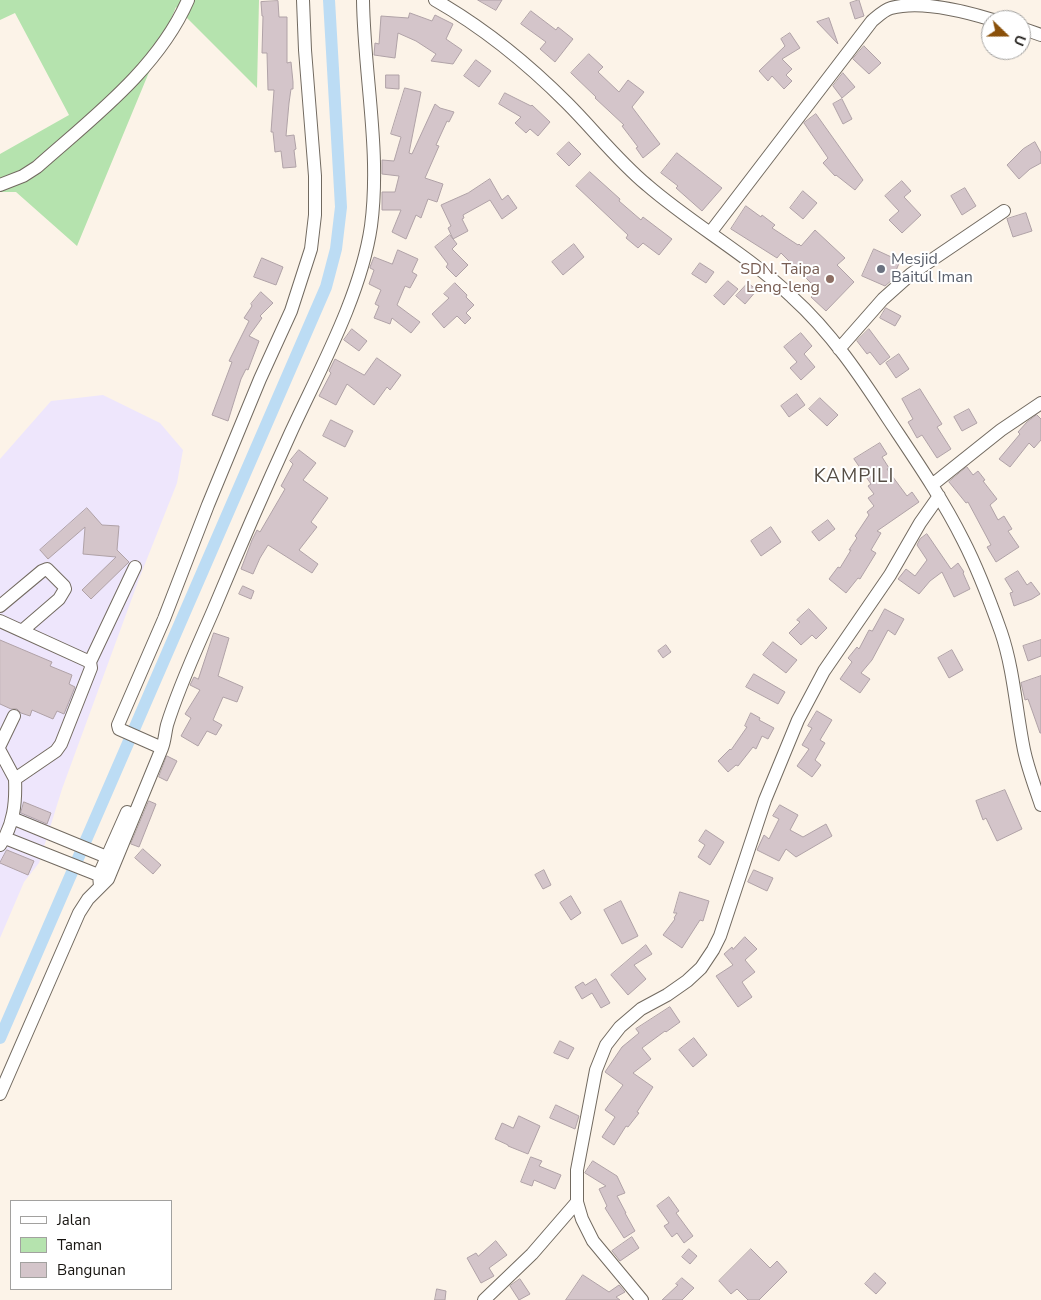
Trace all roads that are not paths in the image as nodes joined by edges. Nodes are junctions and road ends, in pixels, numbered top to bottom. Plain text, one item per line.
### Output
1 (188, 0) edge
2 (303, 0) edge
3 (363, 0) edge
4 (435, 0) edge
5 (981, 16) edge
6 (0, 185) edge
7 (1004, 211) dead end
8 (710, 233) junction
9 (839, 349) junction
10 (1041, 403) edge
11 (935, 491) junction
12 (135, 567) dead end
13 (0, 606) edge
14 (0, 621) edge
15 (23, 630) junction
16 (90, 662) junction
17 (14, 716) dead end
18 (0, 745) edge
19 (155, 745) junction
20 (0, 751) edge
21 (15, 779) junction
22 (1041, 805) edge
23 (12, 818) junction
24 (2, 841) edge
25 (108, 858) junction
26 (100, 878) junction
27 (0, 1094) edge
28 (577, 1202) junction
29 (484, 1300) edge
30 (642, 1300) edge

1 - 6 street
2 - 19 street
3 - 19 street
4 - 8 street
5 - 8 street
7 - 9 street
8 - 9 street
9 - 11 street
10 - 11 street
11 - 22 street
11 - 28 street
12 - 16 street
13 - 15 street
14 - 15 street
15 - 16 street
16 - 21 street
17 - 18 street
19 - 25 street
20 - 21 street
21 - 23 street
23 - 24 street
23 - 25 street
24 - 26 street
25 - 26 street
26 - 27 street
28 - 29 street
28 - 30 street

